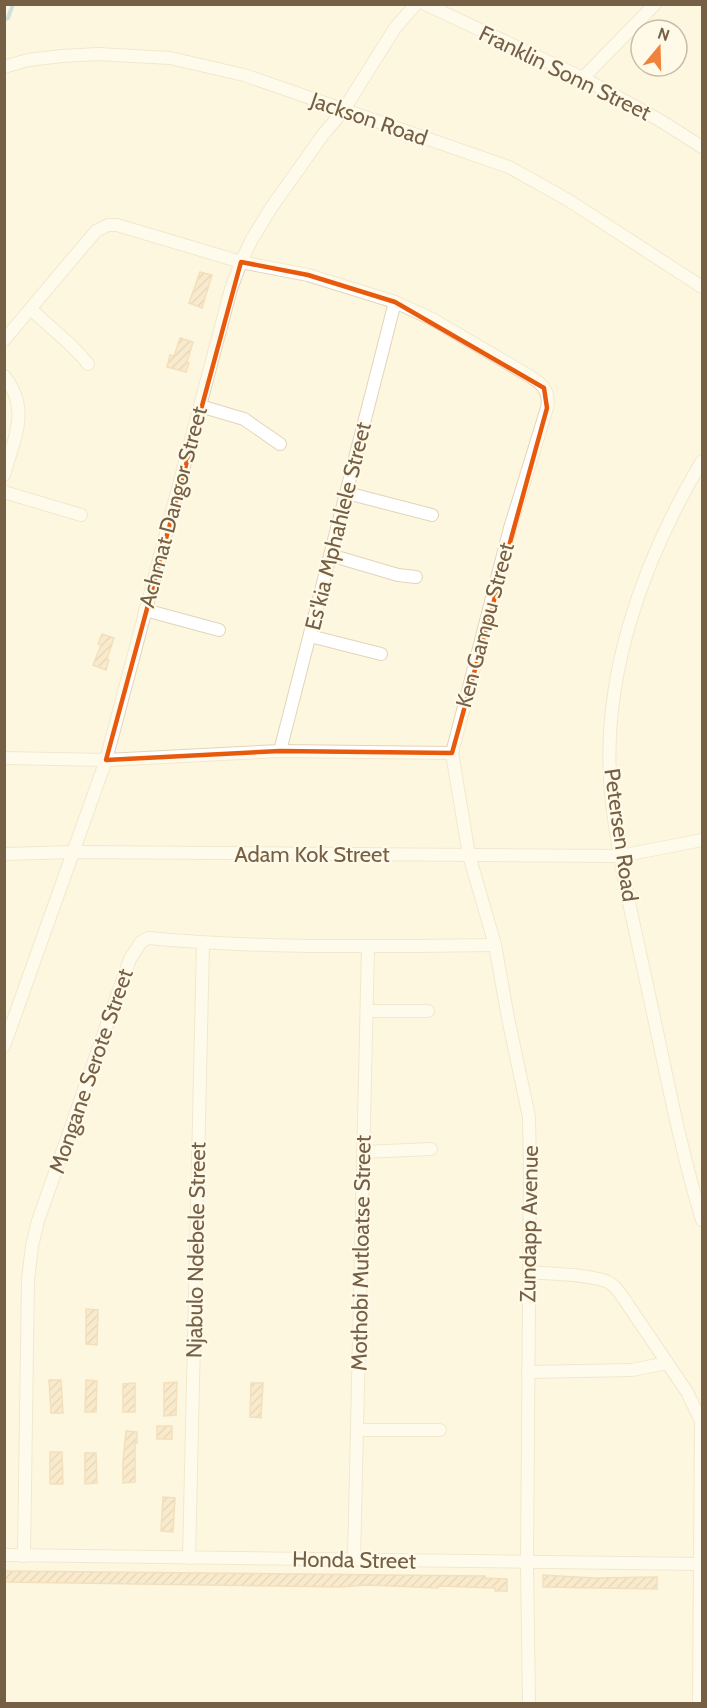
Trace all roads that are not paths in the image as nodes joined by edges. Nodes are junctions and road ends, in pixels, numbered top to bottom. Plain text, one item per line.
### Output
1 (416, 4) edge
2 (425, 4) edge
3 (655, 4) edge
4 (4, 67) edge
5 (583, 78) junction
6 (343, 111) junction
7 (702, 147) edge
8 (241, 262) junction
9 (702, 287) edge
10 (395, 302) junction
11 (31, 309) junction
12 (4, 340) edge
13 (88, 364) dead end
14 (4, 376) edge
15 (200, 406) junction
16 (280, 444) dead end
17 (702, 461) edge
18 (4, 475) edge
19 (4, 492) edge
20 (346, 492) junction
21 (81, 515) dead end
22 (432, 515) dead end
23 (330, 555) junction
24 (416, 577) dead end
25 (145, 610) junction
26 (219, 630) dead end
27 (310, 636) junction
28 (381, 654) dead end
29 (280, 751) junction
30 (452, 753) junction
31 (4, 758) edge
32 (106, 760) junction
33 (702, 840) edge
34 (74, 852) junction
35 (4, 854) edge
36 (469, 855) junction
37 (620, 856) junction
38 (203, 943) junction
39 (495, 945) junction
40 (368, 946) junction
41 (367, 1011) junction
42 (428, 1011) dead end
43 (4, 1046) edge
44 (431, 1149) dead end
45 (363, 1152) junction
46 (702, 1220) edge
47 (528, 1272) junction
48 (667, 1363) junction
49 (528, 1372) junction
50 (357, 1430) junction
51 (440, 1430) dead end
52 (4, 1556) edge
53 (24, 1556) junction
54 (189, 1558) junction
55 (354, 1560) junction
56 (527, 1563) junction
57 (701, 1564) edge
58 (529, 1704) edge
59 (699, 1704) edge

1 - 6 street, Achmat Dangor Street
2 - 5 street, Franklin Sonn Street
3 - 5 street
4 - 6 street, Jackson Road
5 - 7 street, Franklin Sonn Street
6 - 8 street, Achmat Dangor Street
6 - 9 street, Jackson Road
8 - 10 street, Ken Gampu Street
8 - 11 street, Ken Gampu Street
8 - 15 street, Achmat Dangor Street
10 - 20 street, Es'kia Mphahlele Street
10 - 30 street, Ken Gampu Street
11 - 12 street, Ken Gampu Street
11 - 13 street
14 - 18 street
15 - 16 street
15 - 25 street, Achmat Dangor Street
17 - 37 street, Petersen Road
19 - 21 street
20 - 22 street
20 - 23 street, Es'kia Mphahlele Street
23 - 24 street
23 - 27 street, Es'kia Mphahlele Street
25 - 26 street
25 - 32 street, Achmat Dangor Street
27 - 28 street
27 - 29 street, Es'kia Mphahlele Street
29 - 30 street
29 - 32 street
30 - 36 street, Zundapp Avenue
31 - 32 street
32 - 34 street, Achmat Dangor Street
33 - 37 street, Adam Kok Street
34 - 35 street, Adam Kok Street
34 - 36 street, Adam Kok Street
34 - 43 street, Achmat Dangor Street
36 - 37 street, Adam Kok Street
36 - 39 street, Zundapp Avenue
37 - 46 street, Petersen Road
38 - 40 street, Mongane Serote Street
38 - 53 street, Mongane Serote Street
38 - 54 street, Njabulo Ndebele Street
39 - 40 street, Mongane Serote Street
39 - 47 street, Zundapp Avenue
40 - 41 street, Mothobi Mutloatse Street
41 - 42 street
41 - 45 street, Mothobi Mutloatse Street
44 - 45 street
45 - 50 street, Mothobi Mutloatse Street
47 - 48 street
47 - 49 street, Zundapp Avenue
48 - 49 street
48 - 57 street
49 - 56 street, Zundapp Avenue
50 - 51 street
50 - 55 street, Mothobi Mutloatse Street
52 - 53 street, Honda Street
53 - 54 street, Honda Street
54 - 55 street, Honda Street
55 - 56 street, Honda Street
56 - 57 street, Honda Street
56 - 58 street, Zundapp Avenue
57 - 59 street

